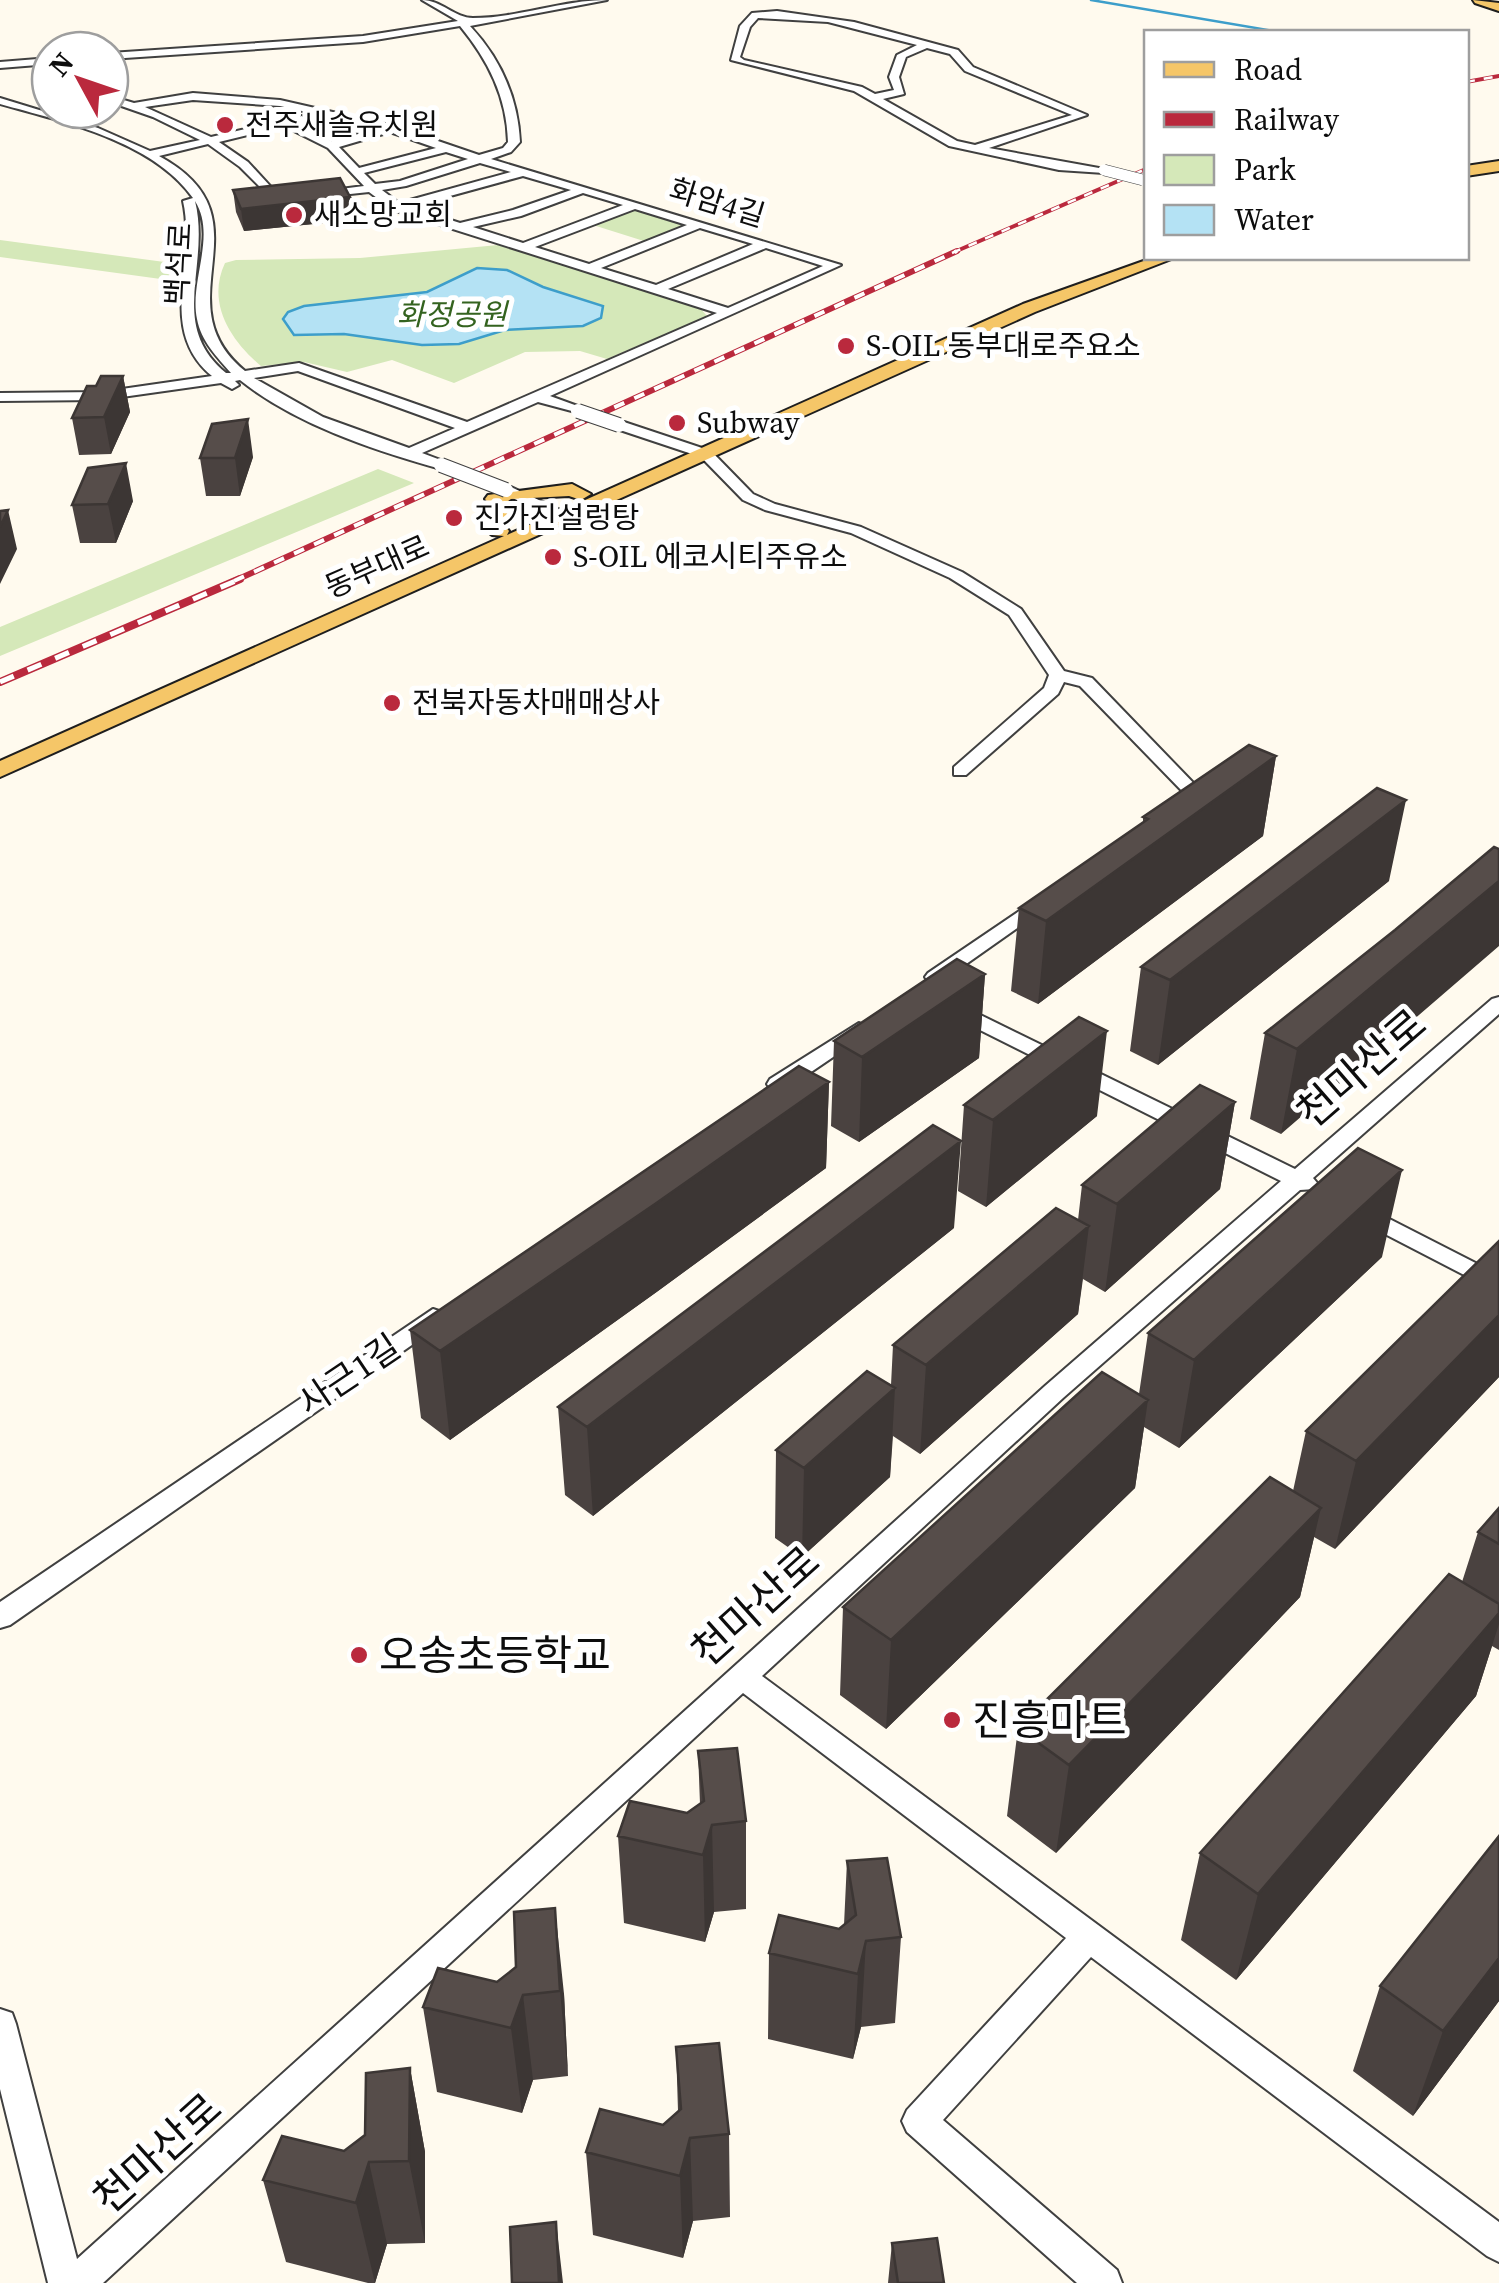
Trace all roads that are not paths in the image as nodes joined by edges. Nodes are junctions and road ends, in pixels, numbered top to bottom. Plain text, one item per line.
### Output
1 (427, 0) edge
2 (602, 0) edge
3 (1479, 0) edge
4 (1491, 0) edge
5 (1499, 5) edge
6 (468, 22) junction
7 (926, 44) junction
8 (130, 55) edge
9 (30, 63) edge
10 (0, 65) edge
11 (877, 97) junction
12 (130, 104) edge
13 (0, 105) edge
14 (135, 106) junction
15 (324, 112) junction
16 (288, 124) junction
17 (390, 128) junction
18 (208, 142) junction
19 (332, 146) junction
20 (446, 149) junction
21 (975, 149) junction
22 (148, 155) junction
23 (484, 160) junction
24 (1499, 166) edge
25 (360, 171) junction
26 (1469, 171) edge
27 (523, 172) junction
28 (1499, 174) edge
29 (1469, 179) edge
30 (1144, 181) edge
31 (374, 190) junction
32 (584, 190) junction
33 (277, 200) junction
34 (260, 202) edge
35 (635, 204) junction
36 (226, 206) dead end
37 (397, 207) junction
38 (209, 208) junction
39 (700, 224) junction
40 (460, 227) junction
41 (765, 244) junction
42 (524, 247) junction
43 (1144, 253) edge
44 (1161, 260) edge
45 (589, 268) junction
46 (657, 289) junction
47 (728, 312) junction
48 (239, 376) junction
49 (222, 378) junction
50 (536, 396) junction
51 (0, 397) edge
52 (466, 427) junction
53 (697, 450) junction
54 (410, 453) junction
55 (437, 468) junction
56 (506, 494) junction
57 (581, 494) junction
58 (552, 514) junction
59 (499, 531) junction
60 (1058, 675) junction
61 (0, 751) edge
62 (0, 770) edge
63 (960, 771) dead end
64 (1162, 818) edge
65 (1064, 886) edge
66 (1499, 1003) edge
67 (884, 1012) edge
68 (754, 1100) edge
69 (1298, 1180) junction
70 (1499, 1285) edge
71 (446, 1309) edge
72 (0, 1618) edge
73 (741, 1676) junction
74 (1088, 1937) junction
75 (0, 2024) edge
76 (1499, 2244) edge
77 (66, 2283) edge
78 (78, 2283) edge
79 (1104, 2283) edge

1 - 6 street
2 - 6 street
3 - 5 main road
4 - 5 main road
6 - 8 street
6 - 23 street
7 - 11 street
7 - 11 street
7 - 21 street
9 - 10 street
11 - 21 street
12 - 14 street
13 - 22 street, 백석로
13 - 49 street, 백석로
14 - 15 street, 화암4길
14 - 18 street
15 - 16 street
15 - 17 street, 화암4길
16 - 18 street
16 - 19 street
17 - 19 street
17 - 20 street, 화암4길
18 - 22 street
18 - 33 street
19 - 25 street
20 - 23 street, 화암4길
20 - 25 street
21 - 30 street, bridge
22 - 38 street, 백석로
23 - 27 street, 화암4길
23 - 31 street
24 - 26 main road
25 - 31 street
27 - 32 street, 화암4길
27 - 37 street
28 - 29 main road
31 - 33 street
31 - 37 street
32 - 35 street, 화암4길
32 - 40 street
33 - 34 street
35 - 39 street, 화암4길
35 - 42 street
36 - 38 street
37 - 40 street
38 - 48 street, 백석로
39 - 41 street, 화암4길
39 - 45 street
40 - 42 street
41 - 46 street
41 - 47 street, 화암4길
42 - 45 street
43 - 53 main road, 동부대로
44 - 53 main road, 동부대로
45 - 46 street
46 - 47 street
47 - 50 street, 화암4길
48 - 49 street
48 - 52 street
48 - 54 street, 백석로
49 - 51 street
49 - 55 street, 백석로
50 - 52 street, 화암4길
50 - 53 street, bridge
52 - 54 street, 화암4길
53 - 57 main road, 동부대로
53 - 58 main road, 동부대로
53 - 60 street
54 - 55 street, 백석로
55 - 56 street, 백석로
56 - 57 main road
56 - 58 street, 백석로
56 - 59 main road
57 - 58 main road, 동부대로
58 - 59 main road, 동부대로
58 - 62 main road, 동부대로
59 - 61 main road, 동부대로
60 - 63 street
60 - 64 street
65 - 69 street
66 - 69 street, 천마산로
67 - 68 street
69 - 70 street
69 - 73 street, 천마산로
71 - 72 street, 사근1길
73 - 74 street
73 - 78 street, 천마산로
74 - 76 street
74 - 79 street
75 - 77 street

